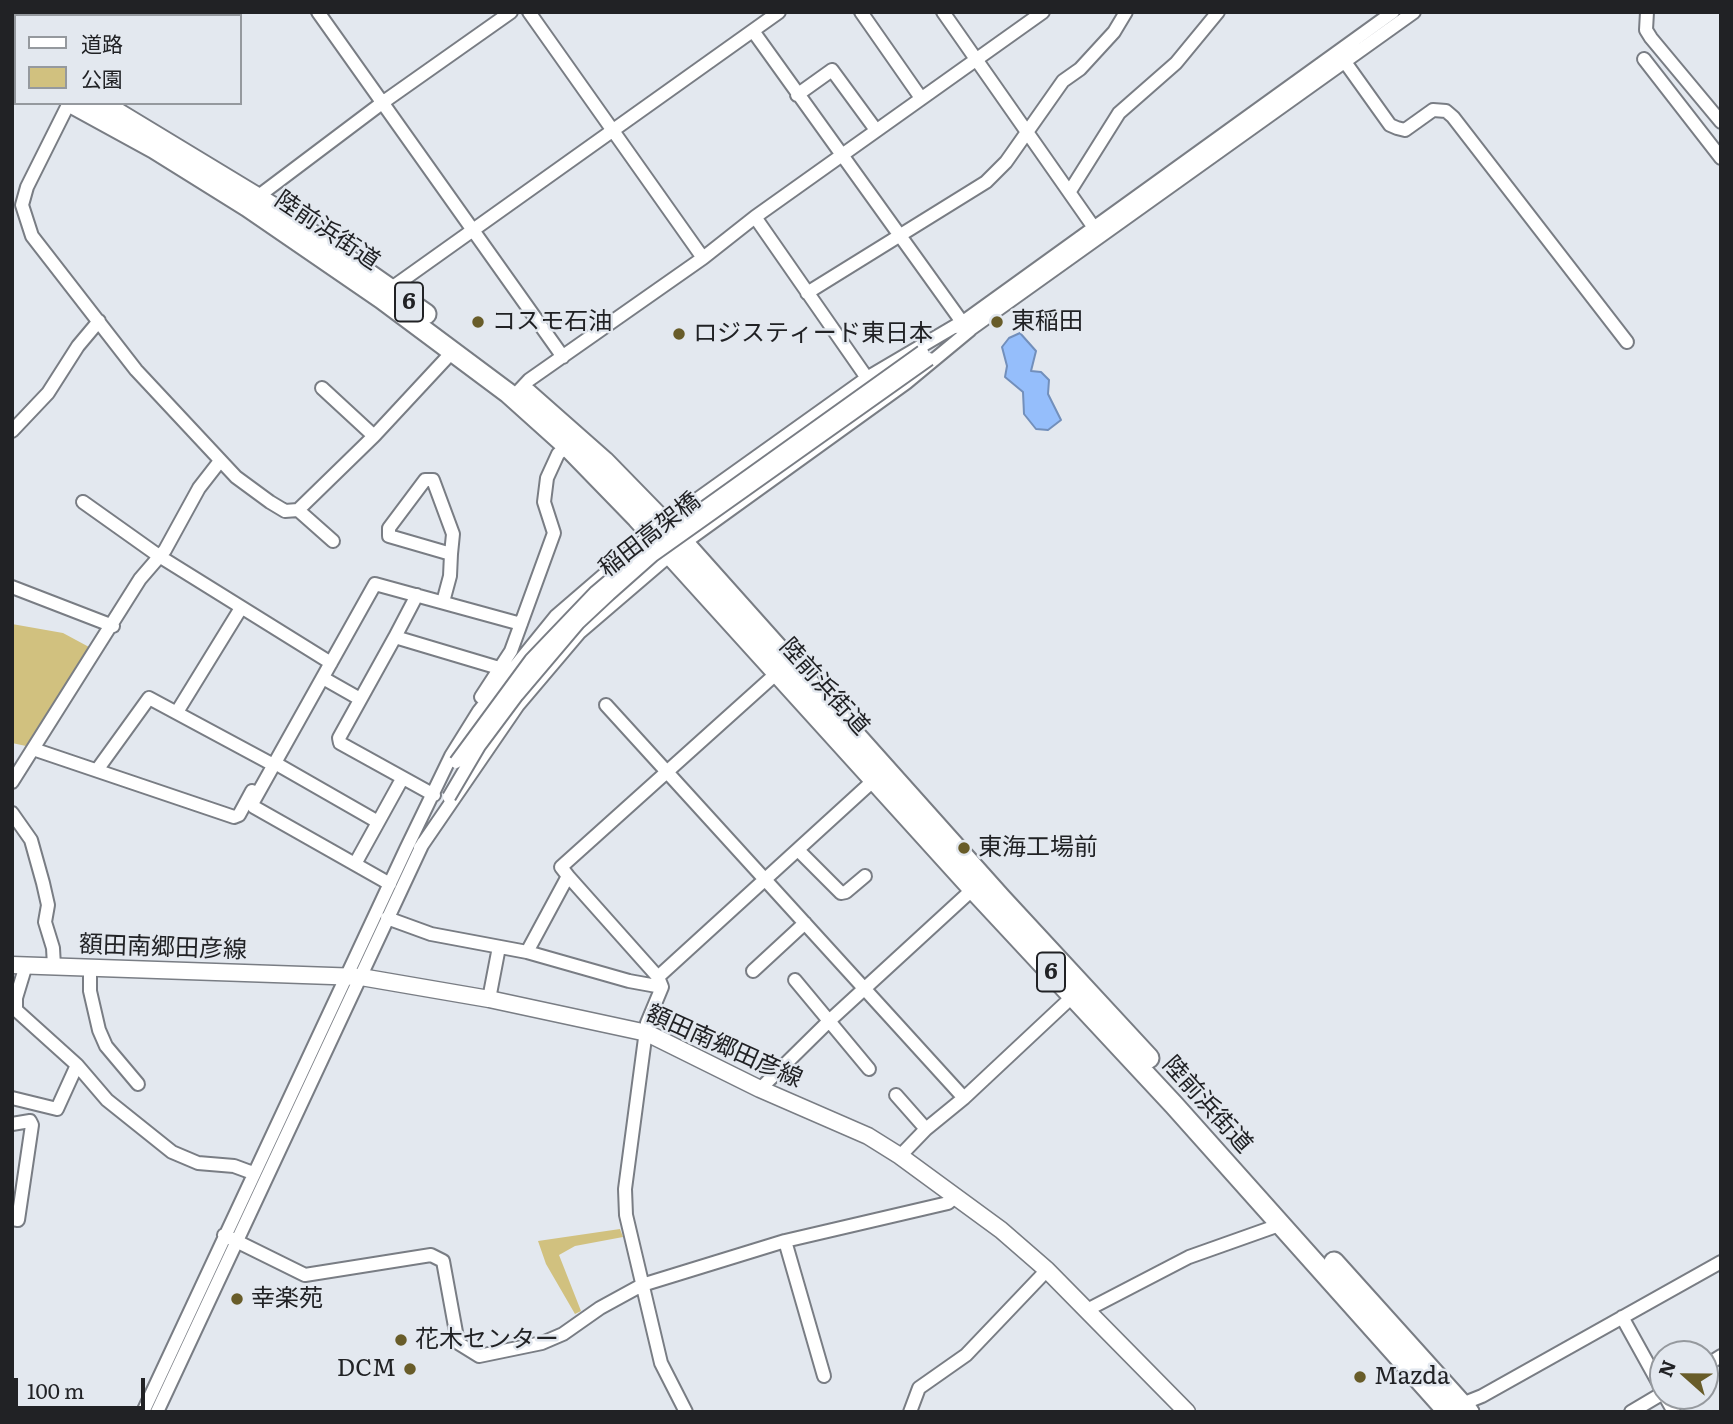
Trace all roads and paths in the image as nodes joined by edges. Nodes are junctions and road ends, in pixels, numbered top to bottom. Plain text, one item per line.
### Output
1 (318, 12) edge
2 (511, 12) edge
3 (529, 12) edge
4 (779, 12) edge
5 (861, 12) edge
6 (943, 12) edge
7 (1043, 12) edge
8 (1126, 12) edge
9 (1217, 12) edge
10 (1393, 12) edge
11 (1414, 12) edge
12 (1647, 12) edge
13 (753, 31) junction
14 (1644, 58) dead end
15 (977, 60) junction
16 (1345, 62) junction
17 (797, 95) junction
18 (921, 98) junction
19 (382, 103) junction
20 (69, 105) edge
21 (74, 105) edge
22 (104, 105) edge
23 (1721, 122) edge
24 (876, 130) junction
25 (612, 132) junction
26 (1028, 132) junction
27 (841, 156) junction
28 (1721, 158) edge
29 (1070, 191) junction
30 (252, 201) junction
31 (755, 217) junction
32 (1094, 226) junction
33 (473, 230) junction
34 (901, 237) junction
35 (1101, 238) junction
36 (703, 258) junction
37 (386, 293) junction
38 (807, 293) junction
39 (100, 321) junction
40 (966, 326) junction
41 (1628, 342) dead end
42 (454, 350) junction
43 (925, 355) junction
44 (563, 357) junction
45 (867, 378) junction
46 (322, 388) dead end
47 (517, 393) junction
48 (12, 431) edge
49 (374, 436) junction
50 (567, 446) junction
51 (220, 461) junction
52 (83, 502) dead end
53 (299, 510) junction
54 (658, 528) junction
55 (333, 541) dead end
56 (677, 549) junction
57 (451, 554) junction
58 (159, 556) junction
59 (12, 587) edge
60 (417, 594) junction
61 (443, 602) junction
62 (242, 608) junction
63 (521, 624) junction
64 (113, 626) junction
65 (395, 637) junction
66 (327, 661) junction
67 (499, 668) junction
68 (778, 672) junction
69 (323, 678) junction
70 (360, 699) junction
71 (606, 705) dead end
72 (177, 712) junction
73 (33, 748) junction
74 (272, 763) junction
75 (97, 771) junction
76 (667, 772) junction
77 (402, 779) junction
78 (874, 780) junction
79 (12, 782) edge
80 (430, 794) junction
81 (12, 813) edge
82 (378, 822) junction
83 (420, 848) junction
84 (799, 851) junction
85 (355, 864) junction
86 (568, 876) junction
87 (865, 876) dead end
88 (766, 880) junction
89 (387, 882) junction
90 (974, 889) junction
91 (387, 918) junction
92 (805, 923) junction
93 (499, 947) junction
94 (527, 952) junction
95 (19, 965) edge
96 (54, 966) junction
97 (90, 968) junction
98 (753, 971) dead end
99 (353, 977) junction
100 (795, 980) dead end
101 (660, 982) junction
102 (864, 988) junction
103 (1073, 996) junction
104 (489, 999) junction
105 (828, 1022) junction
106 (647, 1033) junction
107 (77, 1065) junction
108 (869, 1069) dead end
109 (138, 1084) dead end
110 (760, 1089) junction
111 (896, 1095) dead end
112 (12, 1098) edge
113 (964, 1098) junction
114 (12, 1124) edge
115 (926, 1129) junction
116 (900, 1156) junction
117 (253, 1172) junction
118 (956, 1196) junction
119 (12, 1219) edge
120 (1282, 1224) junction
121 (230, 1238) junction
122 (785, 1241) junction
123 (1721, 1262) edge
124 (1047, 1270) junction
125 (642, 1285) junction
126 (1087, 1310) junction
127 (1622, 1317) junction
128 (1649, 1366) edge
129 (824, 1376) dead end
130 (1649, 1402) edge
131 (1452, 1409) edge
132 (143, 1412) edge
133 (157, 1412) edge
134 (686, 1412) edge
135 (910, 1412) edge
136 (1187, 1412) edge
137 (1631, 1412) edge

1 - 19 street
2 - 19 street
3 - 25 street
4 - 13 street
5 - 18 street
6 - 15 street
7 - 15 street
8 - 26 street
9 - 29 street
10 - 32 street
11 - 16 street
12 - 23 street
13 - 17 street
13 - 25 street
14 - 28 street
15 - 18 street
15 - 26 street
16 - 35 street
16 - 41 street
17 - 24 street
17 - 27 street
18 - 24 street
19 - 30 street
19 - 33 street
20 - 39 street
21 - 30 highway, 陸前浜街道 / 6
22 - 30 highway, 陸前浜街道 / 6
24 - 27 street
25 - 33 street
25 - 36 street
26 - 29 street
26 - 34 street
27 - 31 street
27 - 34 street
29 - 32 street
30 - 37 highway, 陸前浜街道 / 6
31 - 36 street
31 - 38 street
32 - 35 street
32 - 40 street
33 - 37 street
33 - 44 street
34 - 38 street
34 - 40 street
35 - 40 street
36 - 44 street
37 - 42 highway, 陸前浜街道 / 6
37 - 47 highway, 陸前浜街道 / 6
38 - 45 street
39 - 48 street
39 - 51 street
40 - 43 street
40 - 45 street
40 - 56 street
42 - 47 highway, 陸前浜街道 / 6
42 - 49 street
43 - 80 street, 稲田高架橋, bridge
43 - 83 street, 稲田高架橋, bridge
44 - 47 street
45 - 54 street
46 - 49 street
47 - 50 highway, 陸前浜街道 / 6
47 - 54 highway, 陸前浜街道 / 6
49 - 53 street
50 - 54 highway, 陸前浜街道 / 6
50 - 63 street
51 - 53 street
51 - 58 street
52 - 58 street
53 - 55 street
54 - 56 highway, 陸前浜街道 / 6
54 - 80 street
56 - 68 highway, 陸前浜街道 / 6
56 - 83 street
56 - 131 highway, 陸前浜街道 / 6
57 - 57 street
57 - 61 street
58 - 62 street
58 - 64 street
59 - 64 street
60 - 61 street
60 - 65 street
60 - 66 street
61 - 63 street
62 - 66 street
62 - 72 street
63 - 67 street
64 - 73 street
65 - 67 street
65 - 70 street
66 - 69 street
66 - 74 street
67 - 80 street
68 - 76 street
68 - 78 highway, 陸前浜街道 / 6
69 - 70 street
69 - 74 street
70 - 77 street
71 - 76 street
72 - 74 street
72 - 75 street
73 - 75 street
73 - 79 street
74 - 75 street
74 - 82 street
74 - 85 street
76 - 86 street
76 - 88 street
77 - 80 street
77 - 82 street
78 - 84 street
78 - 90 highway, 陸前浜街道 / 6
80 - 89 street
81 - 96 street
82 - 85 street
83 - 91 street
84 - 87 street
84 - 88 street
85 - 89 street
86 - 94 street
86 - 101 street
88 - 92 street
88 - 101 street
89 - 99 street
90 - 102 street
90 - 103 highway, 陸前浜街道 / 6
91 - 93 street
91 - 99 street
92 - 98 street
92 - 102 street
93 - 94 street
93 - 104 street
94 - 101 street
95 - 96 main road, 額田南郷田彦線
95 - 107 street
96 - 97 main road, 額田南郷田彦線
97 - 99 main road, 額田南郷田彦線
97 - 109 street
99 - 104 main road, 額田南郷田彦線
99 - 117 street
99 - 121 street
100 - 105 street
101 - 106 street
102 - 105 street
102 - 113 street
103 - 113 street
103 - 120 highway, 陸前浜街道 / 6
104 - 106 main road, 額田南郷田彦線
105 - 108 street
105 - 110 street
106 - 110 main road, 額田南郷田彦線
106 - 125 street
107 - 112 street
107 - 117 street
110 - 116 main road, 額田南郷田彦線
111 - 115 street
113 - 115 street
114 - 119 street
115 - 116 street
116 - 118 main road, 額田南郷田彦線
117 - 121 street
118 - 122 street
118 - 124 main road, 額田南郷田彦線
120 - 126 street
120 - 131 highway, 陸前浜街道 / 6
121 - 125 street
121 - 132 street
121 - 133 street
122 - 125 street
122 - 129 street
123 - 127 street
124 - 126 main road, 額田南郷田彦線
124 - 135 street
125 - 134 street
126 - 136 main road, 額田南郷田彦線
127 - 128 street
127 - 131 street
130 - 137 street

